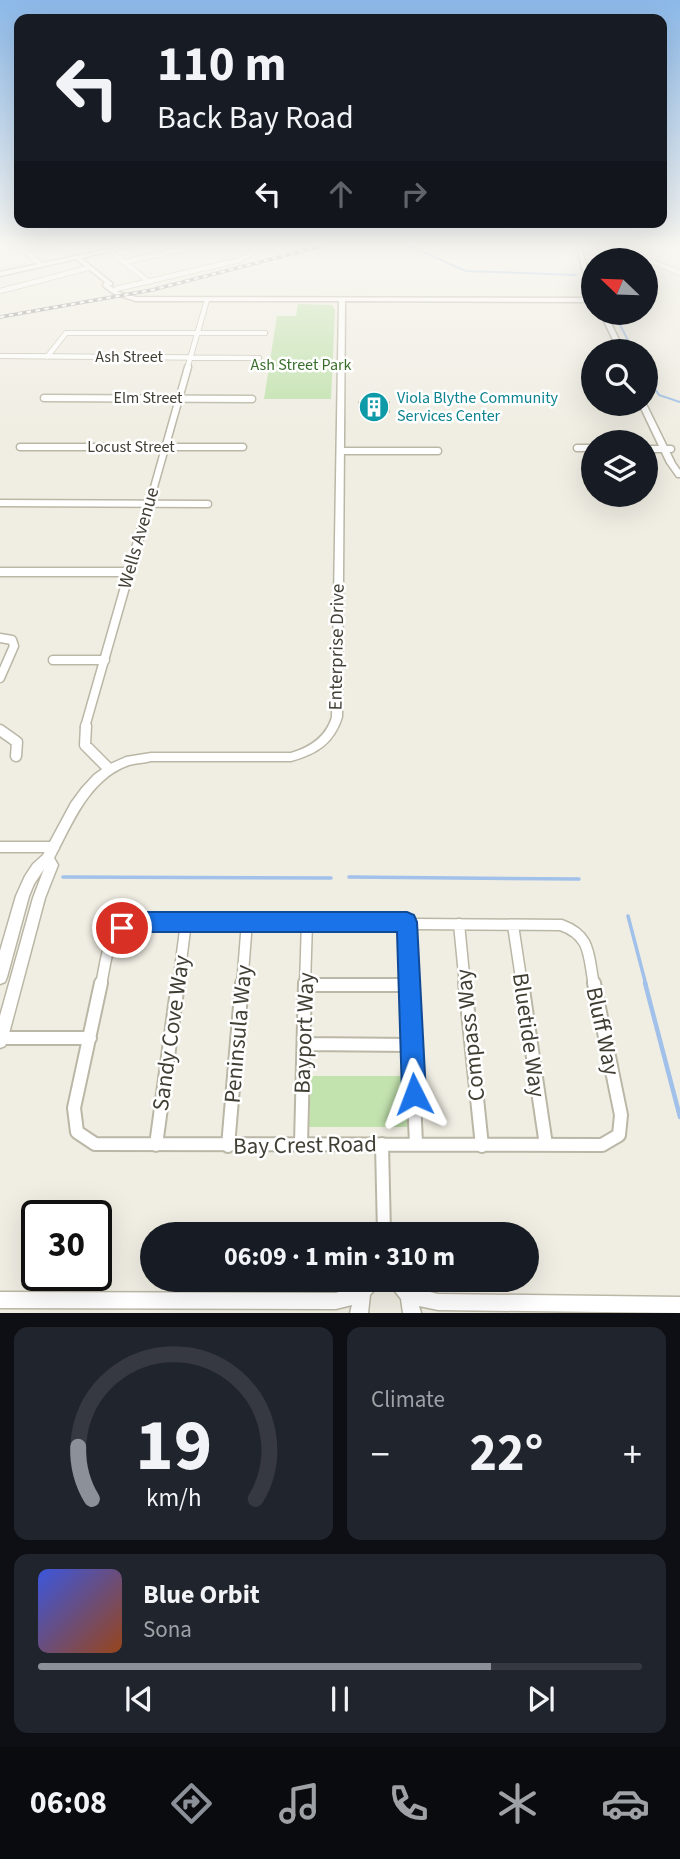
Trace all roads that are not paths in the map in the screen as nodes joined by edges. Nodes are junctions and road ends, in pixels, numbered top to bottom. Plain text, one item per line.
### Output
1 (205, 307) edge
2 (342, 307) edge
3 (198, 333) junction
4 (265, 333) dead end
5 (0, 356) edge
6 (47, 357) junction
7 (191, 357) junction
8 (259, 358) dead end
9 (44, 398) dead end
10 (179, 399) junction
11 (252, 399) dead end
12 (649, 416) edge
13 (653, 416) edge
14 (20, 447) dead end
15 (165, 447) junction
16 (243, 447) dead end
17 (577, 448) dead end
18 (581, 448) edge
19 (658, 449) edge
20 (667, 449) junction
21 (340, 451) junction
22 (438, 451) dead end
23 (680, 465) edge
24 (680, 475) edge
25 (0, 503) edge
26 (149, 504) junction
27 (208, 504) dead end
28 (0, 572) edge
29 (130, 572) junction
30 (0, 638) edge
31 (53, 660) dead end
32 (105, 660) junction
33 (0, 678) edge
34 (0, 730) edge
35 (16, 756) dead end
36 (108, 768) junction
37 (0, 848) edge
38 (50, 853) junction
39 (186, 922) junction
40 (247, 922) junction
41 (307, 922) junction
42 (407, 922) junction
43 (459, 924) junction
44 (513, 925) junction
45 (0, 977) edge
46 (306, 985) junction
47 (409, 985) junction
48 (90, 1038) junction
49 (0, 1039) edge
50 (304, 1044) junction
51 (412, 1045) junction
52 (619, 1135) joint
53 (301, 1144) junction
54 (382, 1144) junction
55 (416, 1144) junction
56 (156, 1145) junction
57 (546, 1145) junction
58 (228, 1146) junction
59 (482, 1146) junction
60 (384, 1222) edge
61 (361, 1294) joint
62 (0, 1300) edge
63 (411, 1304) edge
64 (680, 1305) edge
65 (359, 1313) edge

1 - 3 street, Wells Avenue
2 - 21 street, Enterprise Drive
3 - 4 street
3 - 6 street
3 - 7 street, Wells Avenue
5 - 6 street, Ash Street
6 - 7 street, Ash Street
7 - 8 street, Ash Street
7 - 10 street, Wells Avenue
9 - 10 street, Elm Street
10 - 11 street, Elm Street
10 - 15 street, Wells Avenue
12 - 20 street
13 - 20 street
14 - 15 street, Locust Street
15 - 16 street, Locust Street
15 - 26 street, Wells Avenue
17 - 18 street
19 - 20 street
20 - 23 street
20 - 24 street
21 - 22 street
21 - 36 street, Enterprise Drive
25 - 26 street
26 - 27 street
26 - 29 street, Wells Avenue
28 - 29 street
29 - 32 street, Wells Avenue
30 - 33 street
31 - 32 street
32 - 36 street, Wells Avenue
34 - 35 street
36 - 38 street
37 - 38 street
38 - 45 street
38 - 49 street
39 - 40 street
39 - 48 street
39 - 56 street, Sandy Cove Way
40 - 41 street
40 - 58 street, Peninsula Way
41 - 42 street
41 - 46 street, Bayport Way
42 - 43 street
42 - 47 street
43 - 44 street
43 - 59 street, Compass Way
44 - 52 street, Bluff Way
44 - 57 street, Bluetide Way
46 - 47 street
46 - 50 street, Bayport Way
47 - 51 street
48 - 49 street
48 - 56 street, Bay Crest Road
50 - 51 street
50 - 53 street, Bayport Way
51 - 55 street
52 - 57 street, Bay Crest Road
53 - 54 street, Bay Crest Road
53 - 58 street, Bay Crest Road
54 - 55 street, Bay Crest Road
54 - 60 street
55 - 59 street, Bay Crest Road
56 - 58 street, Bay Crest Road
57 - 59 street, Bay Crest Road
61 - 62 street
61 - 65 street
63 - 64 street

